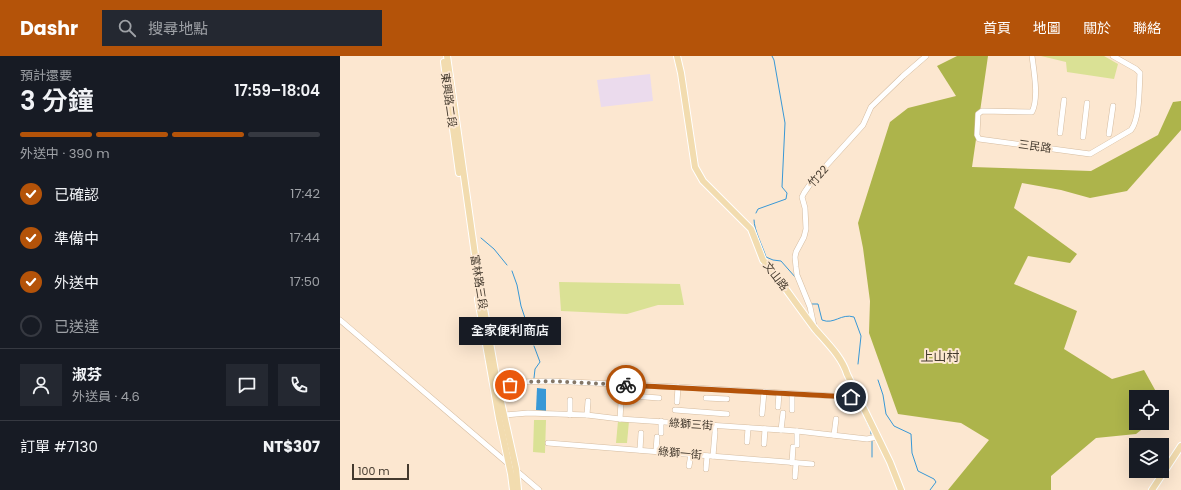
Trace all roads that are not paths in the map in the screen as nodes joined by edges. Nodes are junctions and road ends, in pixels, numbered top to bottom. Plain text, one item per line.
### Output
1 (443, 56) edge
2 (447, 56) edge
3 (677, 56) edge
4 (926, 56) edge
5 (1032, 56) edge
6 (1113, 56) edge
7 (1064, 100) dead end
8 (1087, 103) dead end
9 (1113, 106) dead end
10 (1060, 132) dead end
11 (1109, 134) dead end
12 (1083, 137) dead end
13 (458, 144) junction
14 (340, 320) edge
15 (814, 327) junction
16 (678, 387) junction
17 (496, 389) junction
18 (764, 392) junction
19 (779, 393) junction
20 (792, 394) junction
21 (632, 396) dead end
22 (851, 397) dead end
23 (659, 398) dead end
24 (706, 398) dead end
25 (727, 399) dead end
26 (570, 400) dead end
27 (588, 401) dead end
28 (621, 402) dead end
29 (677, 402) dead end
30 (778, 407) dead end
31 (675, 410) dead end
32 (792, 410) dead end
33 (783, 412) dead end
34 (504, 414) junction
35 (727, 414) dead end
36 (762, 414) dead end
37 (570, 415) junction
38 (587, 415) junction
39 (836, 418) dead end
40 (620, 419) junction
41 (661, 421) junction
42 (714, 425) junction
43 (748, 428) junction
44 (765, 429) junction
45 (781, 430) junction
46 (797, 431) junction
47 (641, 433) dead end
48 (834, 435) junction
49 (877, 437) junction
50 (548, 442) dead end
51 (747, 442) dead end
52 (764, 444) dead end
53 (1181, 446) edge
54 (640, 450) junction
55 (656, 451) junction
56 (691, 454) junction
57 (710, 456) junction
58 (794, 463) junction
59 (509, 464) junction
60 (812, 464) dead end
61 (689, 466) dead end
62 (516, 469) junction
63 (706, 469) dead end
64 (795, 477) dead end
65 (513, 490) edge
66 (518, 490) edge
67 (539, 490) edge
68 (901, 490) edge
69 (1152, 490) edge

1 - 13 main road, 東興路二段
2 - 13 main road, 東興路二段
3 - 15 main road, 文山路
4 - 15 street, 竹22 / 竹22
5 - 6 street, 三民路
7 - 10 street
8 - 12 street
9 - 11 street
13 - 17 main road, 富林路三段
14 - 59 street
15 - 49 main road, 文山路
16 - 17 street
16 - 18 street
16 - 29 street
17 - 34 main road, 富林路三段
17 - 59 main road, 富林路三段
18 - 19 street
18 - 36 street
19 - 20 street
19 - 30 street
20 - 22 street
20 - 32 street
21 - 23 street
24 - 25 street
26 - 37 street
27 - 38 street
28 - 40 street
31 - 35 street
33 - 45 street
34 - 37 street, 綠獅三街
34 - 62 main road, 富林路三段
37 - 38 street, 綠獅三街
38 - 40 street, 綠獅三街
39 - 48 street
40 - 41 street, 綠獅三街
41 - 42 street, 綠獅三街
41 - 55 street
42 - 43 street, 綠獅三街
42 - 57 street
43 - 44 street, 綠獅三街
43 - 51 street
44 - 45 street, 綠獅三街
44 - 52 street
45 - 46 street, 綠獅三街
46 - 48 street, 綠獅三街
46 - 58 street
47 - 54 street
48 - 49 street, 綠獅三街
49 - 68 main road, 文山路
50 - 54 street, 綠獅一街
53 - 69 main road
54 - 55 street, 綠獅一街
55 - 56 street, 綠獅一街
56 - 57 street, 綠獅一街
56 - 61 street
57 - 58 street, 綠獅一街
57 - 63 street
58 - 60 street, 綠獅一街
58 - 64 street
59 - 62 street
59 - 65 main road, 富林路三段
62 - 66 main road, 富林路三段
62 - 67 street

